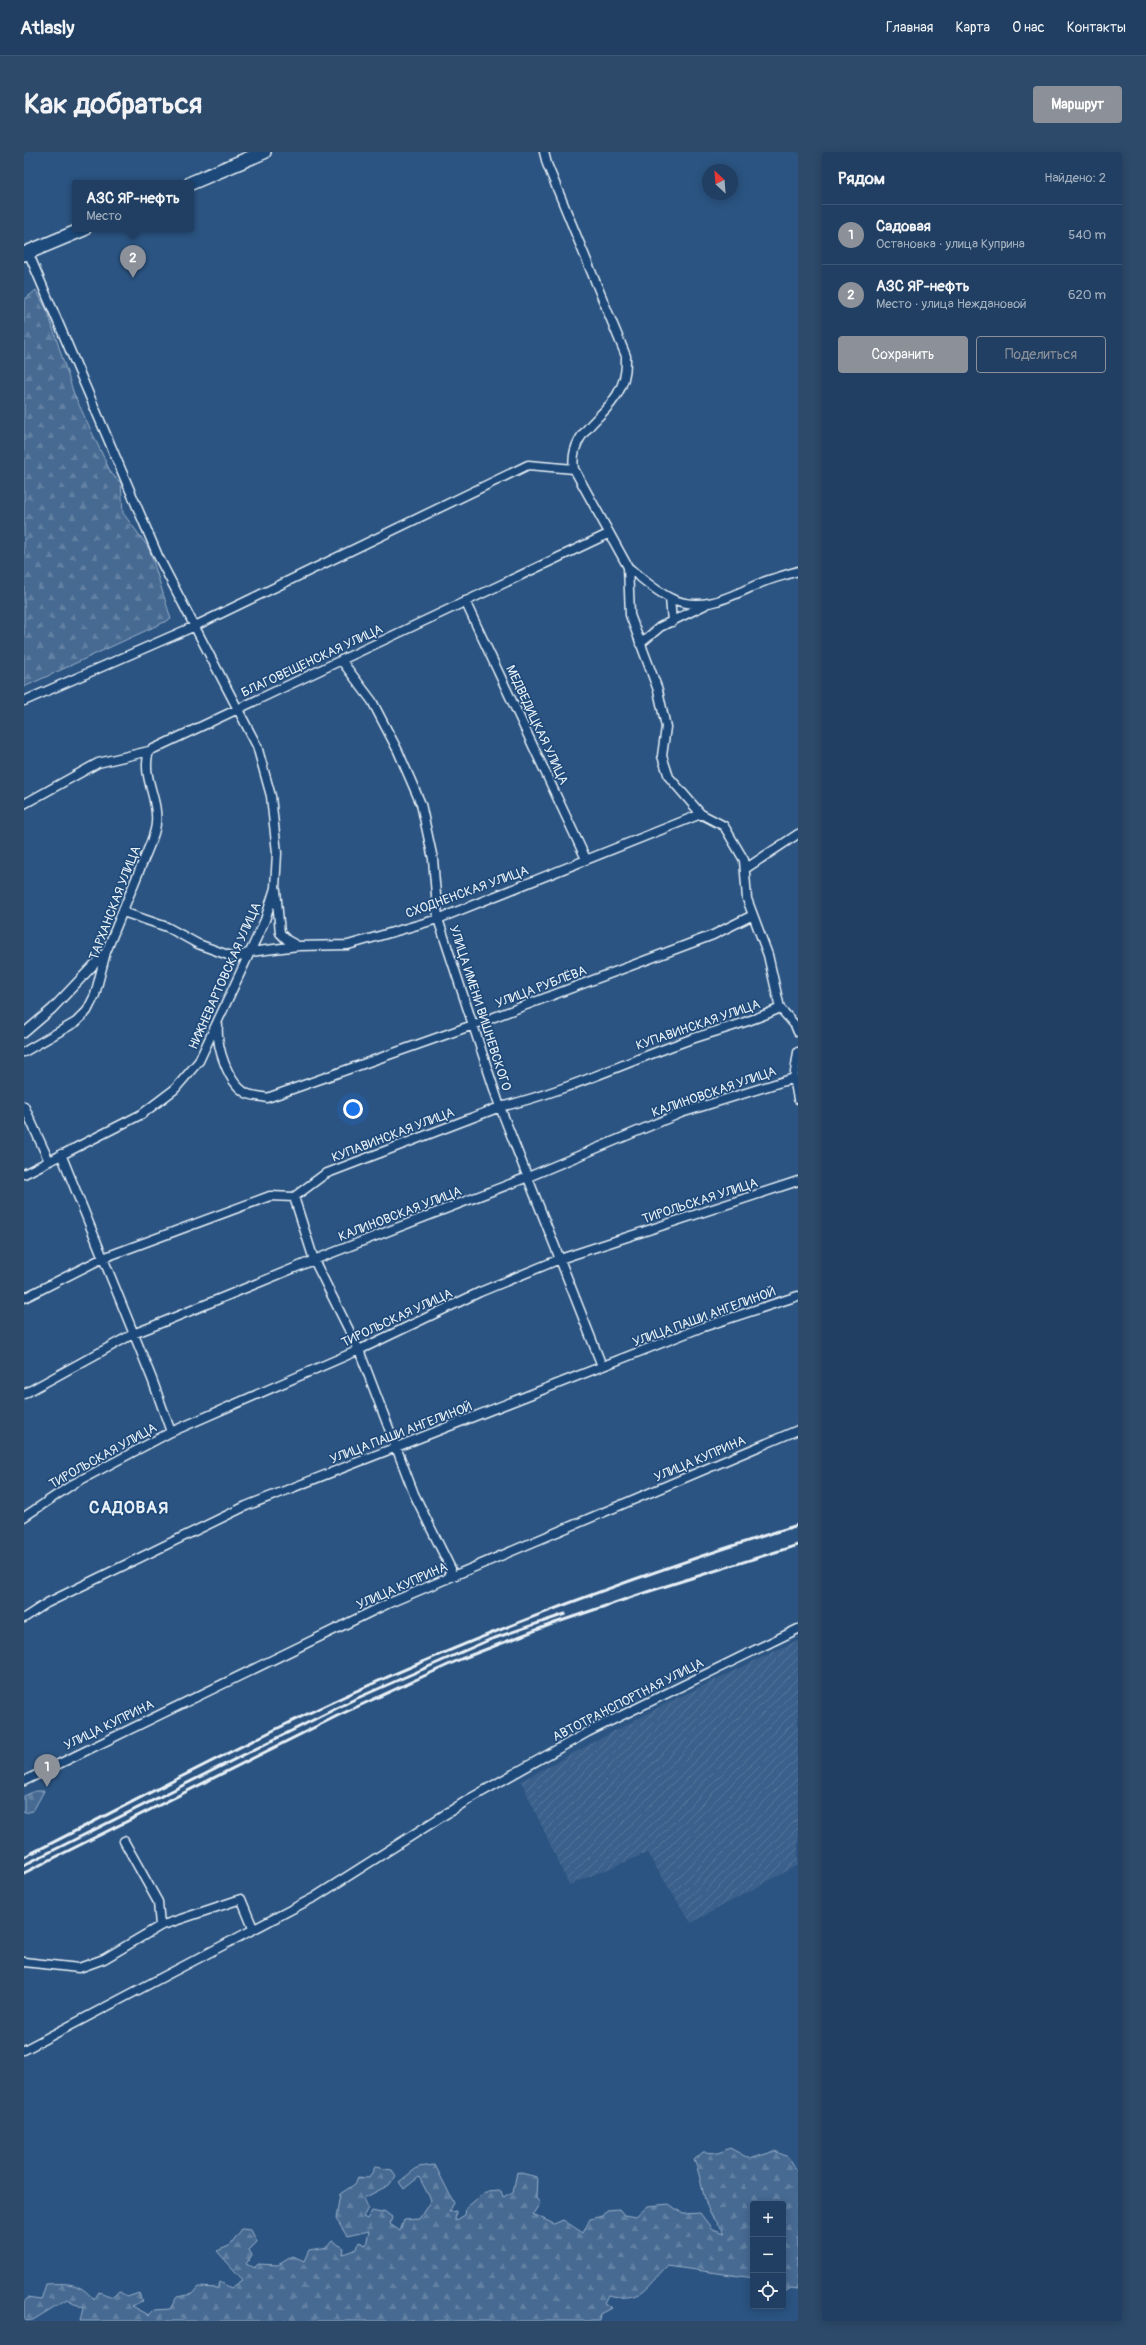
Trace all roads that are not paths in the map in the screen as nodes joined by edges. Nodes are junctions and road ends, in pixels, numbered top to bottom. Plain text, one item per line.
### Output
1 (264, 152) edge
2 (544, 152) edge
3 (194, 182) edge
4 (77, 232) edge
5 (26, 253) edge
6 (574, 469) junction
7 (608, 534) junction
8 (628, 567) junction
9 (798, 571) edge
10 (670, 598) junction
11 (465, 601) junction
12 (705, 605) junction
13 (672, 622) junction
14 (196, 626) junction
15 (640, 644) junction
16 (341, 660) junction
17 (24, 701) edge
18 (239, 708) junction
19 (148, 751) junction
20 (24, 804) edge
21 (701, 814) junction
22 (798, 834) edge
23 (586, 859) junction
24 (745, 869) junction
25 (275, 888) junction
26 (123, 912) junction
27 (753, 915) junction
28 (438, 919) junction
29 (298, 946) junction
30 (106, 952) junction
31 (250, 952) junction
32 (88, 973) junction
33 (100, 978) junction
34 (780, 1008) junction
35 (218, 1020) junction
36 (473, 1025) junction
37 (798, 1032) edge
38 (24, 1033) edge
39 (24, 1052) edge
40 (798, 1052) edge
41 (794, 1078) junction
42 (798, 1099) edge
43 (24, 1106) edge
44 (500, 1107) junction
45 (61, 1154) junction
46 (49, 1161) junction
47 (24, 1174) edge
48 (528, 1178) junction
49 (798, 1181) edge
50 (294, 1197) junction
51 (103, 1258) junction
52 (560, 1259) junction
53 (314, 1260) junction
54 (798, 1296) edge
55 (24, 1298) edge
56 (133, 1334) junction
57 (359, 1350) junction
58 (602, 1366) junction
59 (24, 1394) edge
60 (798, 1430) edge
61 (170, 1432) junction
62 (396, 1448) junction
63 (24, 1517) edge
64 (447, 1579) junction
65 (24, 1618) edge
66 (798, 1629) edge
67 (24, 1781) edge
68 (124, 1841) dead end
69 (160, 1926) junction
70 (253, 1928) junction
71 (24, 1962) edge
72 (24, 2050) edge

1 - 3 highway
2 - 6 street
4 - 5 highway
5 - 14 street, НИЖНЕВАРТОВСКАЯ УЛИЦА
6 - 7 street
6 - 14 street
7 - 8 street
7 - 11 street, БЛАГОВЕЩЕНСКАЯ УЛИЦА
8 - 10 street
8 - 15 street
9 - 12 street
10 - 12 street
10 - 13 street
11 - 16 street, БЛАГОВЕЩЕНСКАЯ УЛИЦА
11 - 23 street, МЕДВЕДИЦКАЯ УЛИЦА
12 - 13 street
13 - 15 street
14 - 17 street
14 - 18 street, НИЖНЕВАРТОВСКАЯ УЛИЦА
15 - 21 street
16 - 18 street, БЛАГОВЕЩЕНСКАЯ УЛИЦА
16 - 28 street, УЛИЦА ИМЕНИ ВИШНЕВСКОГО
18 - 19 street, БЛАГОВЕЩЕНСКАЯ УЛИЦА
18 - 25 street, НИЖНЕВАРТОВСКАЯ УЛИЦА
19 - 20 street, БЛАГОВЕЩЕНСКАЯ УЛИЦА
19 - 26 street, ТАРХАНСКАЯ УЛИЦА
21 - 23 street, СХОДНЕНСКАЯ УЛИЦА
21 - 24 street
22 - 24 street
23 - 28 street, СХОДНЕНСКАЯ УЛИЦА
24 - 27 street
25 - 29 street
25 - 31 street, НИЖНЕВАРТОВСКАЯ УЛИЦА
26 - 30 street, ТАРХАНСКАЯ УЛИЦА
26 - 31 street, СХОДНЕНСКАЯ УЛИЦА
27 - 34 street
27 - 36 street, УЛИЦА РУБЛЁВА
28 - 29 street, СХОДНЕНСКАЯ УЛИЦА
28 - 36 street, УЛИЦА ИМЕНИ ВИШНЕВСКОГО
29 - 31 street, СХОДНЕНСКАЯ УЛИЦА
30 - 32 street
30 - 33 street, ТАРХАНСКАЯ УЛИЦА
31 - 35 street, НИЖНЕВАРТОВСКАЯ УЛИЦА
32 - 33 street
32 - 38 street
33 - 39 street, ТАРХАНСКАЯ УЛИЦА
34 - 37 street
34 - 44 street, КУПАВИНСКАЯ УЛИЦА
35 - 36 street, УЛИЦА РУБЛЁВА
35 - 45 street, НИЖНЕВАРТОВСКАЯ УЛИЦА
36 - 44 street, УЛИЦА ИМЕНИ ВИШНЕВСКОГО
40 - 41 street
41 - 42 street
41 - 48 street, КАЛИНОВСКАЯ УЛИЦА
43 - 46 street
44 - 48 street, УЛИЦА ИМЕНИ ВИШНЕВСКОГО
44 - 50 street, КУПАВИНСКАЯ УЛИЦА
45 - 46 street, НИЖНЕВАРТОВСКАЯ УЛИЦА
45 - 51 street
46 - 47 street, НИЖНЕВАРТОВСКАЯ УЛИЦА
48 - 52 street, УЛИЦА ИМЕНИ ВИШНЕВСКОГО
48 - 53 street, КАЛИНОВСКАЯ УЛИЦА
49 - 52 street, ТИРОЛЬСКАЯ УЛИЦА
50 - 51 street
50 - 53 street
51 - 55 street
51 - 56 street
52 - 57 street, ТИРОЛЬСКАЯ УЛИЦА
52 - 58 street, УЛИЦА ИМЕНИ ВИШНЕВСКОГО
53 - 56 street, КАЛИНОВСКАЯ УЛИЦА
53 - 57 street
54 - 58 street, УЛИЦА ПАШИ АНГЕЛИНОЙ
56 - 59 street, КАЛИНОВСКАЯ УЛИЦА
56 - 61 street
57 - 61 street, ТИРОЛЬСКАЯ УЛИЦА
57 - 62 street
58 - 62 street, УЛИЦА ПАШИ АНГЕЛИНОЙ
60 - 64 street, УЛИЦА КУПРИНА
61 - 63 street, ТИРОЛЬСКАЯ УЛИЦА
62 - 64 street
62 - 65 street, УЛИЦА ПАШИ АНГЕЛИНОЙ
64 - 67 street, УЛИЦА КУПРИНА
66 - 70 street, АВТОТРАНСПОРТНАЯ УЛИЦА
68 - 69 street
69 - 70 street
69 - 71 street
70 - 72 street, АВТОТРАНСПОРТНАЯ УЛИЦА

